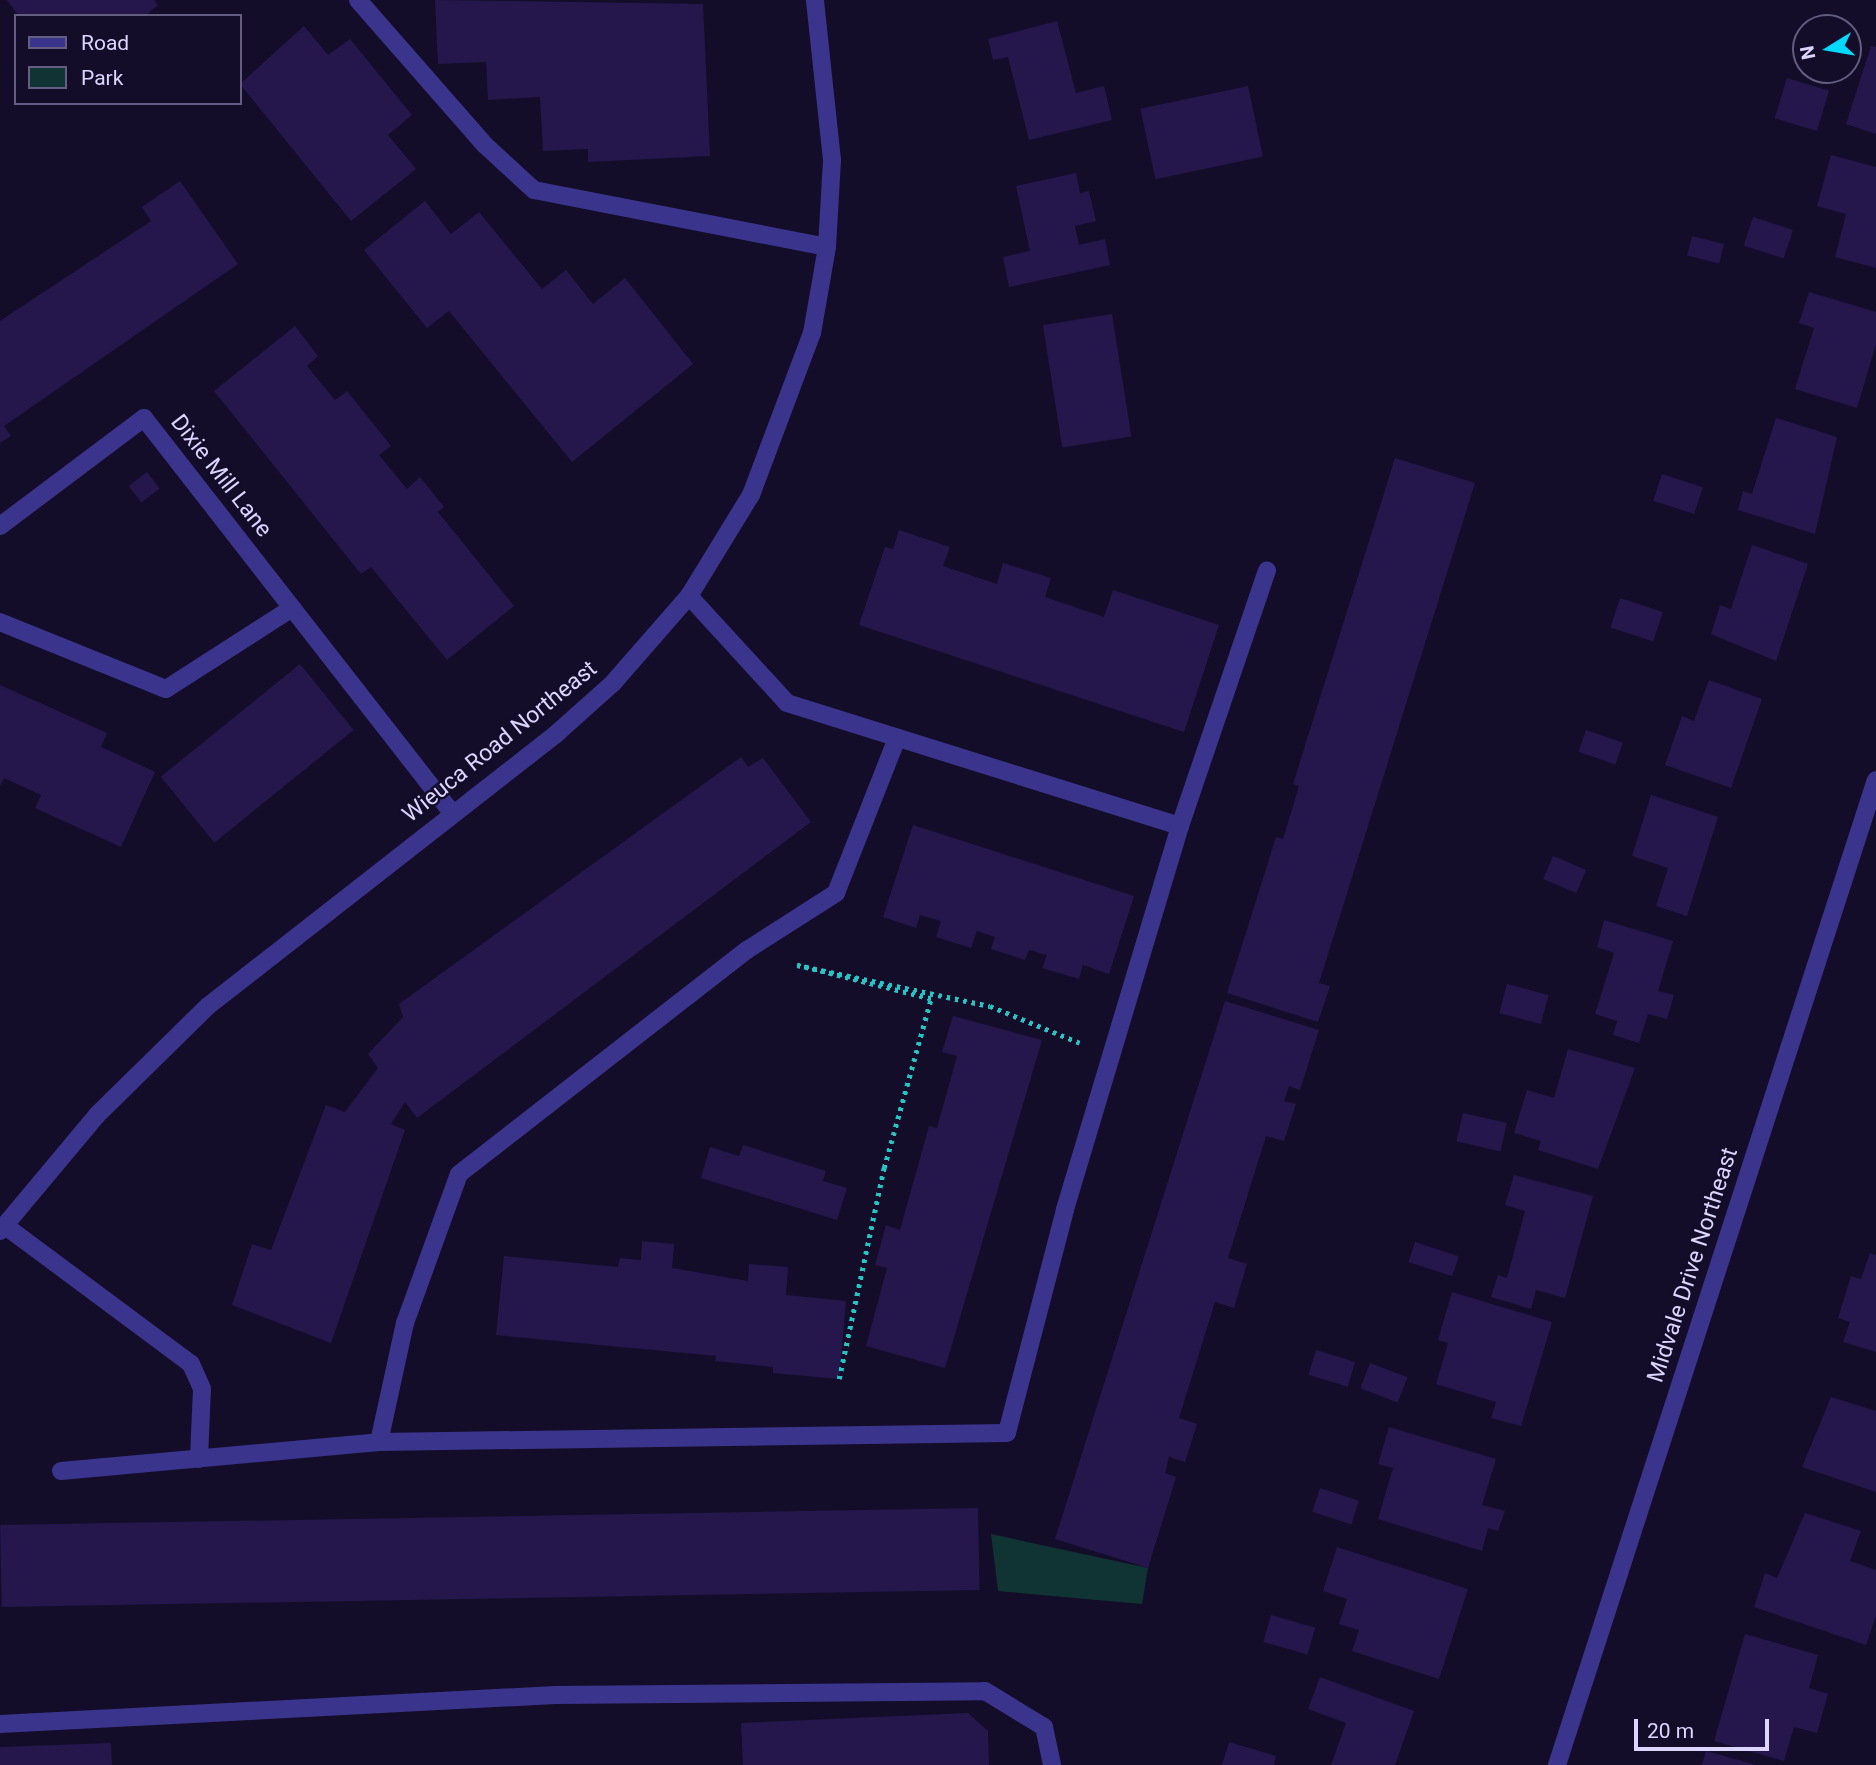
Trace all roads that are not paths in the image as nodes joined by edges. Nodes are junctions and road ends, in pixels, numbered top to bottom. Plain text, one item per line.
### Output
1 (358, 0) edge
2 (815, 0) edge
3 (827, 247) junction
4 (0, 526) edge
5 (1267, 569) dead end
6 (689, 596) junction
7 (292, 608) junction
8 (0, 622) edge
9 (897, 738) junction
10 (1876, 780) edge
11 (452, 813) junction
12 (1180, 826) junction
13 (2, 1228) edge
14 (379, 1442) junction
15 (199, 1458) junction
16 (61, 1471) dead end
17 (0, 1724) edge
18 (1052, 1765) edge
19 (1557, 1765) edge

1 - 3 street
2 - 3 street, Wieuca Road Northeast
3 - 6 street, Wieuca Road Northeast
4 - 7 street, Dixie Mill Lane
5 - 12 street
6 - 9 street
6 - 11 street, Wieuca Road Northeast
7 - 8 street
7 - 11 street, Dixie Mill Lane
9 - 12 street
9 - 14 street
10 - 19 street, Midvale Drive Northeast
11 - 13 street, Wieuca Road Northeast
12 - 14 street
13 - 15 street
14 - 15 street
15 - 16 street
17 - 18 street

